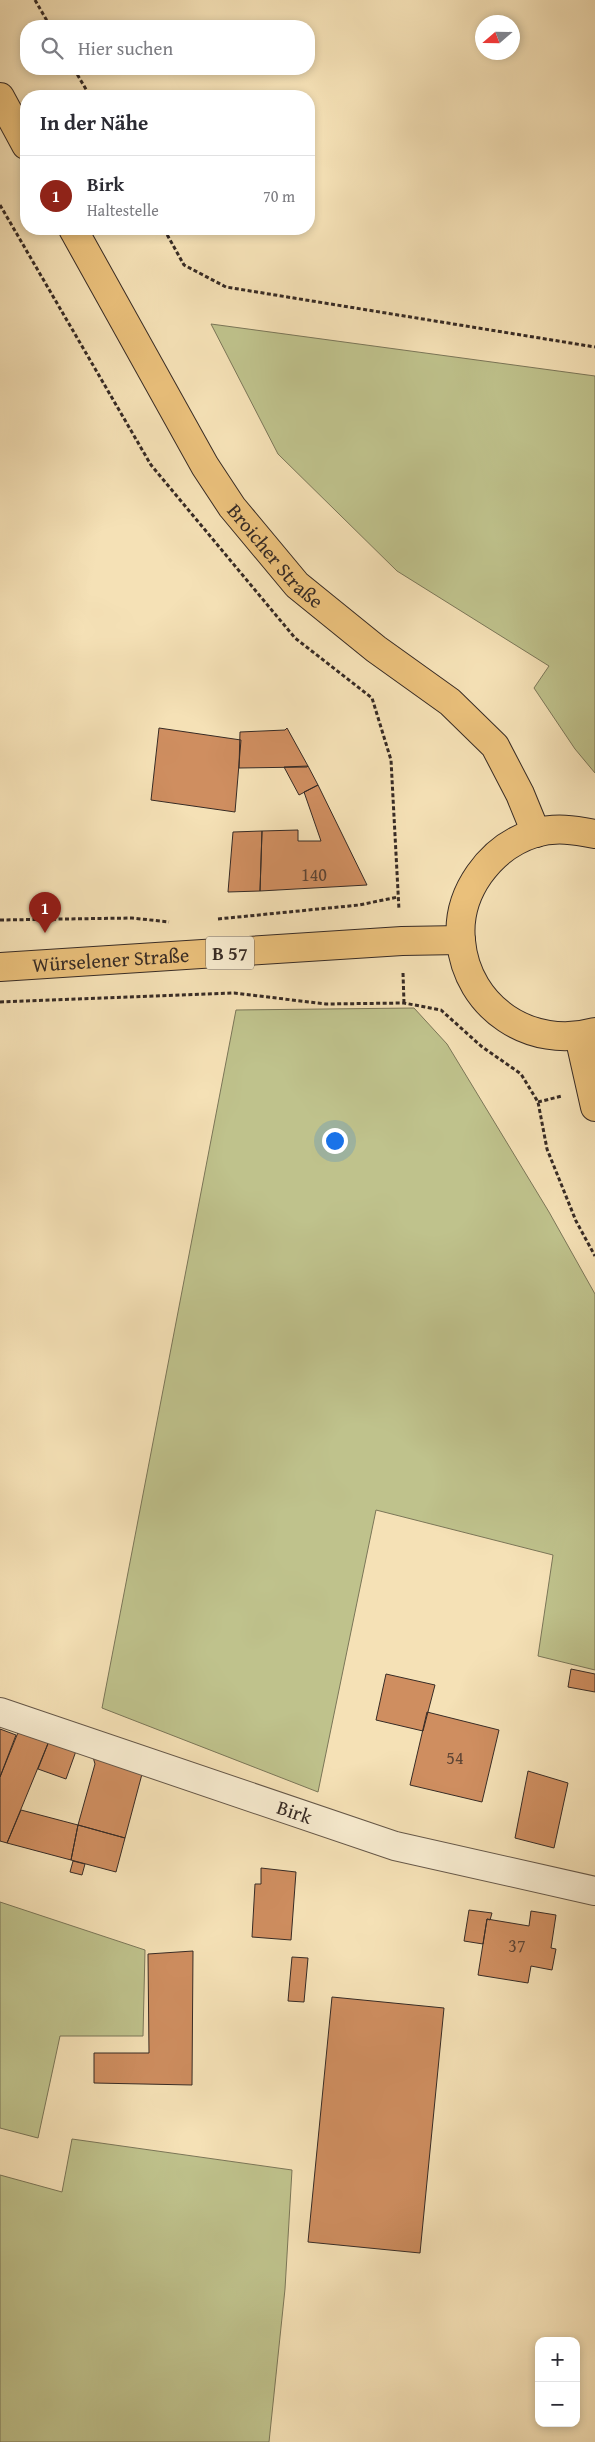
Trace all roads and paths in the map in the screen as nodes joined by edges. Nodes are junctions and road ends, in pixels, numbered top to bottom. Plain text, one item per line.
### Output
1 (36, 0) edge
2 (47, 20) edge
3 (78, 75) edge
4 (86, 90) edge
5 (0, 97) edge
6 (20, 134) edge
7 (0, 205) edge
8 (76, 235) edge
9 (167, 235) edge
10 (595, 346) edge
11 (536, 833) junction
12 (595, 834) edge
13 (398, 897) junction
14 (216, 919) dead end
15 (0, 920) edge
16 (172, 922) dead end
17 (460, 940) junction
18 (402, 941) junction
19 (0, 968) edge
20 (0, 1002) edge
21 (404, 1003) junction
22 (587, 1034) edge
23 (595, 1107) edge
24 (595, 1256) edge
25 (0, 1712) edge
26 (595, 1891) edge

1 - 2 path
3 - 4 path
5 - 6 main road
7 - 13 path
8 - 11 main road, Broicher Straße
9 - 10 path
11 - 12 main road
11 - 17 main road
13 - 14 path
13 - 18 path
15 - 16 path
17 - 18 main road, Würselener Straße / B 57
17 - 22 main road
18 - 19 main road, Würselener Straße / B 57
18 - 21 path
20 - 21 path
21 - 24 path
22 - 23 main road
25 - 26 street, Birk

